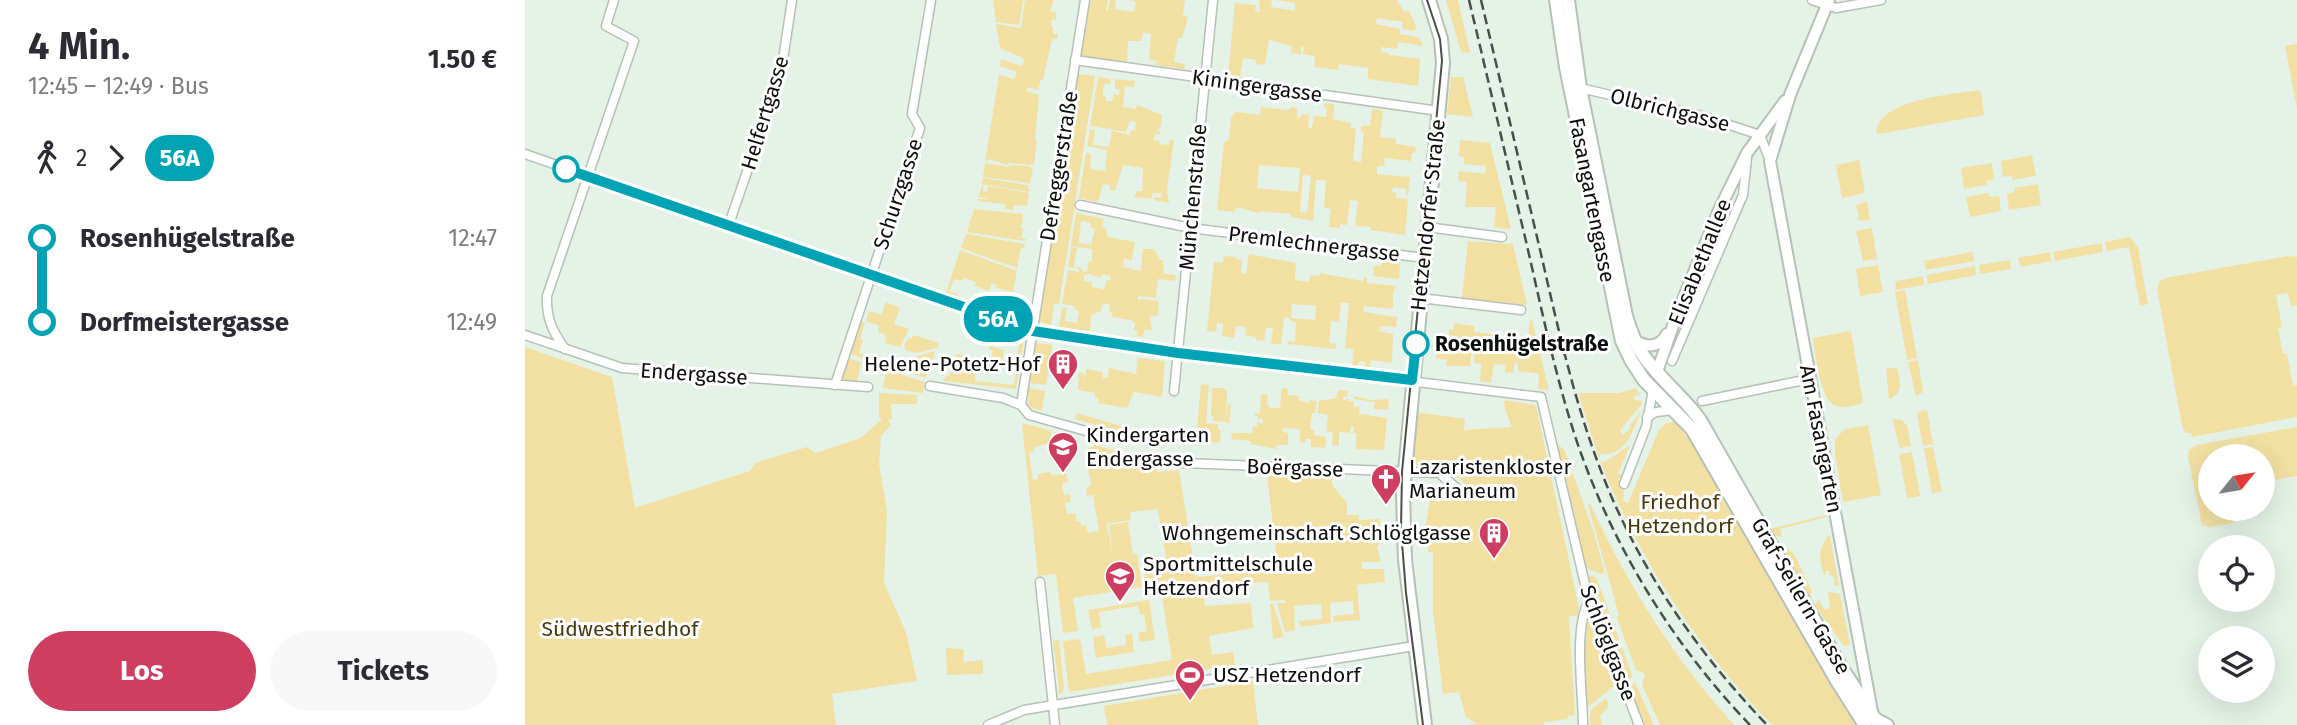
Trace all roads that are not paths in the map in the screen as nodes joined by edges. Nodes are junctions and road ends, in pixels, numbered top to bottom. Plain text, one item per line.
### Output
1 (614, 0) edge
2 (792, 0) edge
3 (931, 0) edge
4 (1085, 0) edge
5 (1213, 0) edge
6 (1429, 0) edge
7 (1556, 0) edge
8 (1567, 0) edge
9 (1812, 0) edge
10 (1881, 0) edge
11 (1828, 3) edge
12 (1075, 60) junction
13 (1204, 79) junction
14 (1580, 88) junction
15 (1790, 95) junction
16 (1439, 111) junction
17 (1760, 135) junction
18 (1747, 153) junction
19 (525, 154) edge
20 (1770, 161) junction
21 (587, 176) junction
22 (1080, 205) dead end
23 (729, 224) junction
24 (1427, 227) junction
25 (1191, 228) junction
26 (1502, 237) dead end
27 (1424, 258) junction
28 (872, 275) junction
29 (1420, 298) junction
30 (1521, 310) dead end
31 (1689, 321) junction
32 (1673, 325) junction
33 (1033, 331) junction
34 (525, 335) edge
35 (1634, 340) junction
36 (565, 349) junction
37 (1178, 353) junction
38 (1672, 361) dead end
39 (1657, 372) junction
40 (1809, 379) junction
41 (1412, 380) junction
42 (835, 385) junction
43 (930, 386) dead end
44 (868, 387) dead end
45 (1653, 390) junction
46 (1174, 391) dead end
47 (1702, 401) dead end
48 (1021, 405) junction
49 (1676, 410) junction
50 (1647, 417) junction
51 (1093, 433) dead end
52 (1159, 462) dead end
53 (1404, 471) junction
54 (1624, 484) dead end
55 (1466, 496) dead end
56 (1039, 582) dead end
57 (1588, 601) junction
58 (1414, 646) junction
59 (1054, 705) junction
60 (1871, 723) edge
61 (988, 725) edge
62 (1055, 725) edge
63 (1425, 725) edge
64 (1583, 725) edge
65 (1639, 725) edge
66 (1888, 725) edge

1 - 21 street
2 - 23 street, Helfertgasse
3 - 28 street, Schurzgasse
4 - 12 street, Defreggerstraße
5 - 13 street, Münchenstraße
6 - 16 main road, Hetzendorfer Straße
7 - 45 main road, Fasangartengasse
8 - 14 main road, Fasangartengasse
9 - 11 street
10 - 11 street
11 - 15 street, Elisabethallee
12 - 13 street, Kiningergasse
12 - 33 street, Defreggerstraße
13 - 16 street, Kiningergasse
13 - 25 street, Münchenstraße
14 - 17 street, Olbrichgasse
14 - 35 main road, Fasangartengasse
15 - 17 street, Elisabethallee
15 - 20 street, Elisabethallee
16 - 24 main road, Hetzendorfer Straße
17 - 18 street, Elisabethallee
17 - 20 street
18 - 31 street, Elisabethallee
18 - 32 street, Elisabethallee
19 - 21 street
20 - 40 street, Am Fasangarten
21 - 23 street
21 - 36 street
22 - 25 street, Premlechnergasse
23 - 28 street
24 - 26 street
24 - 27 main road, Hetzendorfer Straße
25 - 27 street, Premlechnergasse
25 - 37 street, Münchenstraße
27 - 29 main road, Hetzendorfer Straße
28 - 33 street
28 - 42 street, Schurzgasse
29 - 30 street
29 - 41 main road, Hetzendorfer Straße
31 - 32 street
31 - 38 street, Elisabethallee
32 - 35 street
32 - 39 street, Elisabethallee
33 - 37 street
33 - 48 street, Defreggerstraße
34 - 36 street, Endergasse
35 - 39 main road, Fasangartengasse
36 - 42 street, Endergasse
37 - 41 street
37 - 46 street, Münchenstraße
39 - 45 main road
39 - 60 main road, Graf-Seilern-Gasse
40 - 47 street
40 - 60 street, Am Fasangarten
41 - 53 main road, Hetzendorfer Straße
41 - 57 street, Schlöglgasse
42 - 44 street, Endergasse
43 - 48 street
45 - 49 main road, Graf-Seilern-Gasse
45 - 50 street
48 - 51 street
49 - 50 street
49 - 60 main road, Graf-Seilern-Gasse
50 - 54 street
52 - 53 street, Boërgasse
53 - 55 street, Boërgasse
53 - 58 main road, Hetzendorfer Straße
56 - 59 street
57 - 64 street
57 - 65 street, Schlöglgasse
58 - 59 street
58 - 63 main road, Hetzendorfer Straße
59 - 61 street
59 - 62 street
60 - 66 street

